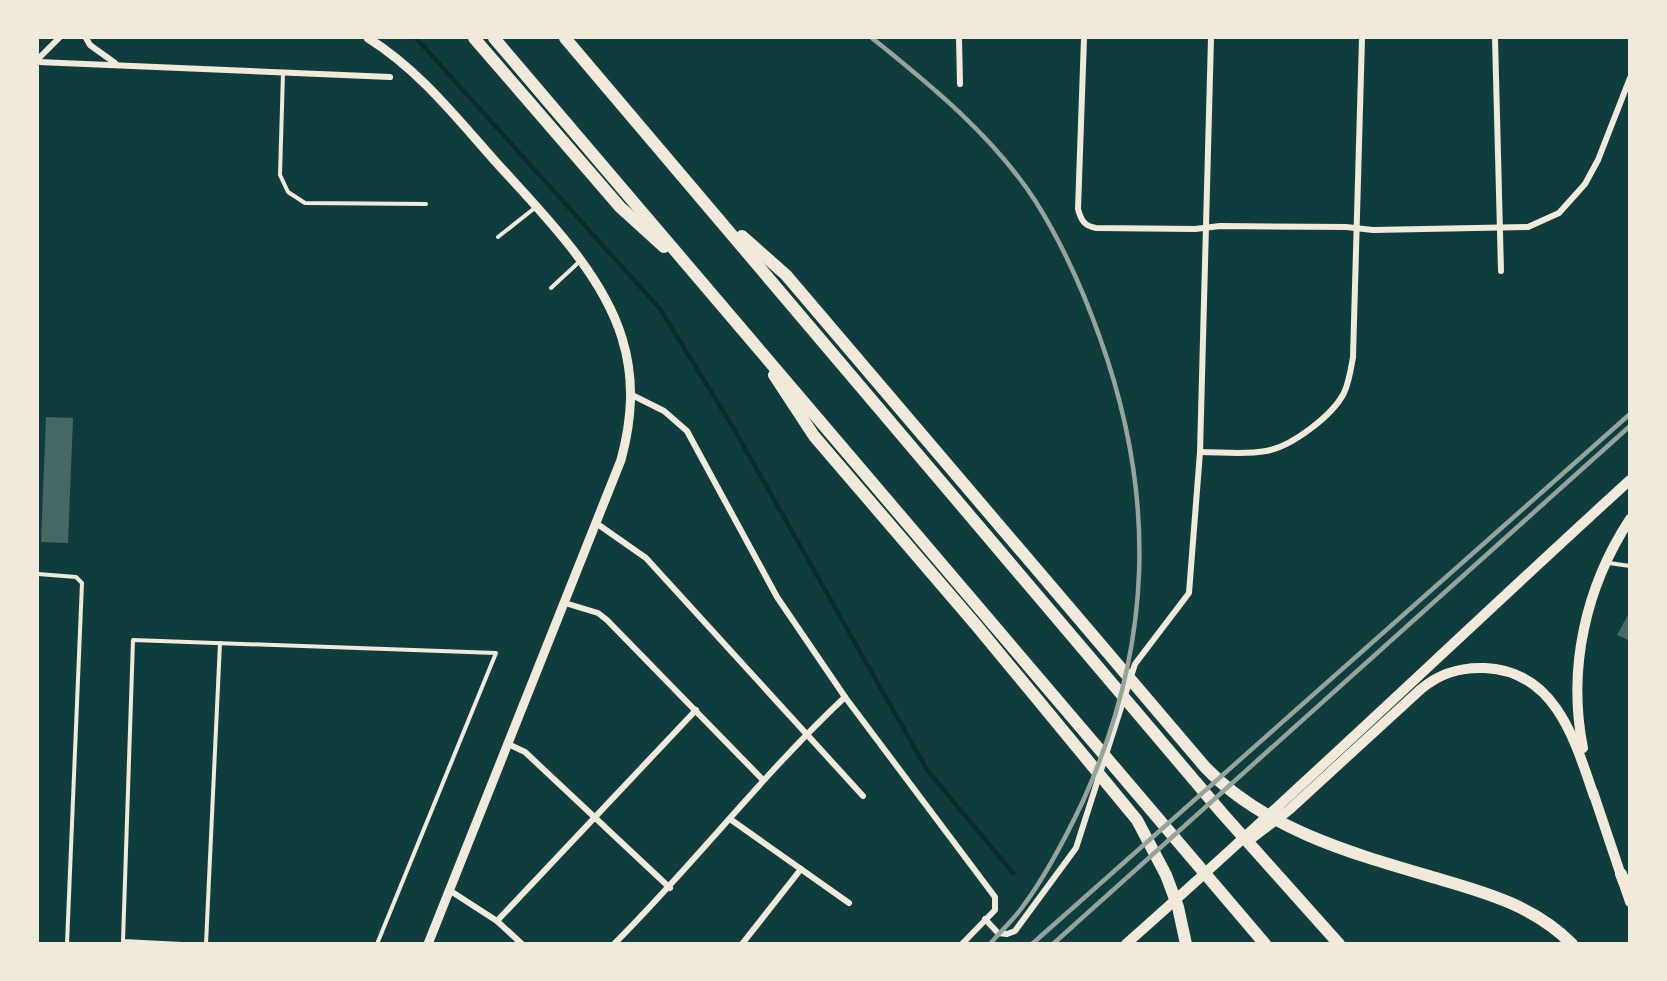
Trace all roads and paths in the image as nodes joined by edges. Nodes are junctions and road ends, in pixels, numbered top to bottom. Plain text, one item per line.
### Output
1 (59, 38) edge
2 (86, 38) edge
3 (368, 38) edge
4 (474, 38) edge
5 (494, 38) edge
6 (565, 38) edge
7 (960, 38) edge
8 (1084, 38) edge
9 (1211, 38) edge
10 (1362, 38) edge
11 (1495, 38) edge
12 (38, 60) edge
13 (115, 64) junction
14 (283, 72) junction
15 (390, 77) dead end
16 (1629, 78) edge
17 (960, 84) dead end
18 (426, 204) dead end
19 (536, 207) junction
20 (711, 209) junction
21 (1206, 228) junction
22 (1359, 229) junction
23 (1500, 229) junction
24 (498, 237) dead end
25 (579, 261) junction
26 (1501, 271) dead end
27 (701, 280) junction
28 (551, 288) dead end
29 (743, 329) junction
30 (632, 395) junction
31 (1200, 452) junction
32 (1629, 480) edge
33 (1629, 519) edge
34 (596, 523) junction
35 (1629, 560) edge
36 (1605, 563) junction
37 (1628, 566) edge
38 (38, 574) edge
39 (565, 603) junction
40 (220, 643) junction
41 (845, 698) junction
42 (696, 710) junction
43 (806, 734) junction
44 (508, 744) junction
45 (763, 780) junction
46 (862, 796) dead end
47 (1594, 796) junction
48 (593, 817) junction
49 (730, 819) junction
50 (801, 869) junction
51 (1621, 874) junction
52 (1190, 886) junction
53 (670, 888) junction
54 (450, 890) junction
55 (1629, 896) edge
56 (1629, 902) edge
57 (849, 903) dead end
58 (1162, 912) junction
59 (985, 919) junction
60 (497, 921) junction
61 (67, 944) edge
62 (182, 944) edge
63 (206, 944) edge
64 (377, 944) edge
65 (428, 944) edge
66 (522, 944) edge
67 (614, 944) edge
68 (741, 944) edge
69 (962, 944) edge
70 (1126, 944) edge
71 (1133, 944) edge
72 (1186, 944) edge
73 (1265, 944) edge
74 (1339, 944) edge
75 (1572, 944) edge

1 - 12 street
2 - 13 street
3 - 19 main road
4 - 27 highway
5 - 27 highway
6 - 20 highway
7 - 17 street
8 - 21 street
9 - 21 street
10 - 22 street
11 - 23 street
12 - 13 street
13 - 14 street
14 - 15 street
14 - 18 lane
16 - 23 street
19 - 24 lane
19 - 25 main road
20 - 74 highway
20 - 75 highway
21 - 22 street
21 - 31 street
22 - 23 street
22 - 31 street
23 - 26 street
25 - 28 lane
25 - 30 main road
27 - 29 highway
29 - 72 highway
29 - 73 highway
30 - 34 main road
30 - 41 street
31 - 59 street
32 - 52 main road
33 - 36 main road
34 - 39 main road
34 - 43 street
35 - 37 lane
36 - 37 lane
36 - 47 main road
38 - 61 lane
39 - 42 street
39 - 44 main road
40 - 62 lane
40 - 63 lane
40 - 64 lane
41 - 43 street
41 - 59 street
42 - 45 street
42 - 48 street
43 - 45 street
43 - 46 street
44 - 48 street
44 - 54 main road
45 - 49 street
47 - 51 main road
47 - 52 main road
48 - 53 street
48 - 60 street
49 - 50 street
49 - 53 street
50 - 57 street
50 - 68 street
51 - 55 highway
51 - 56 main road
52 - 58 main road
53 - 67 street
54 - 60 street
54 - 65 main road
58 - 70 main road
58 - 71 main road
59 - 69 street
60 - 66 street

